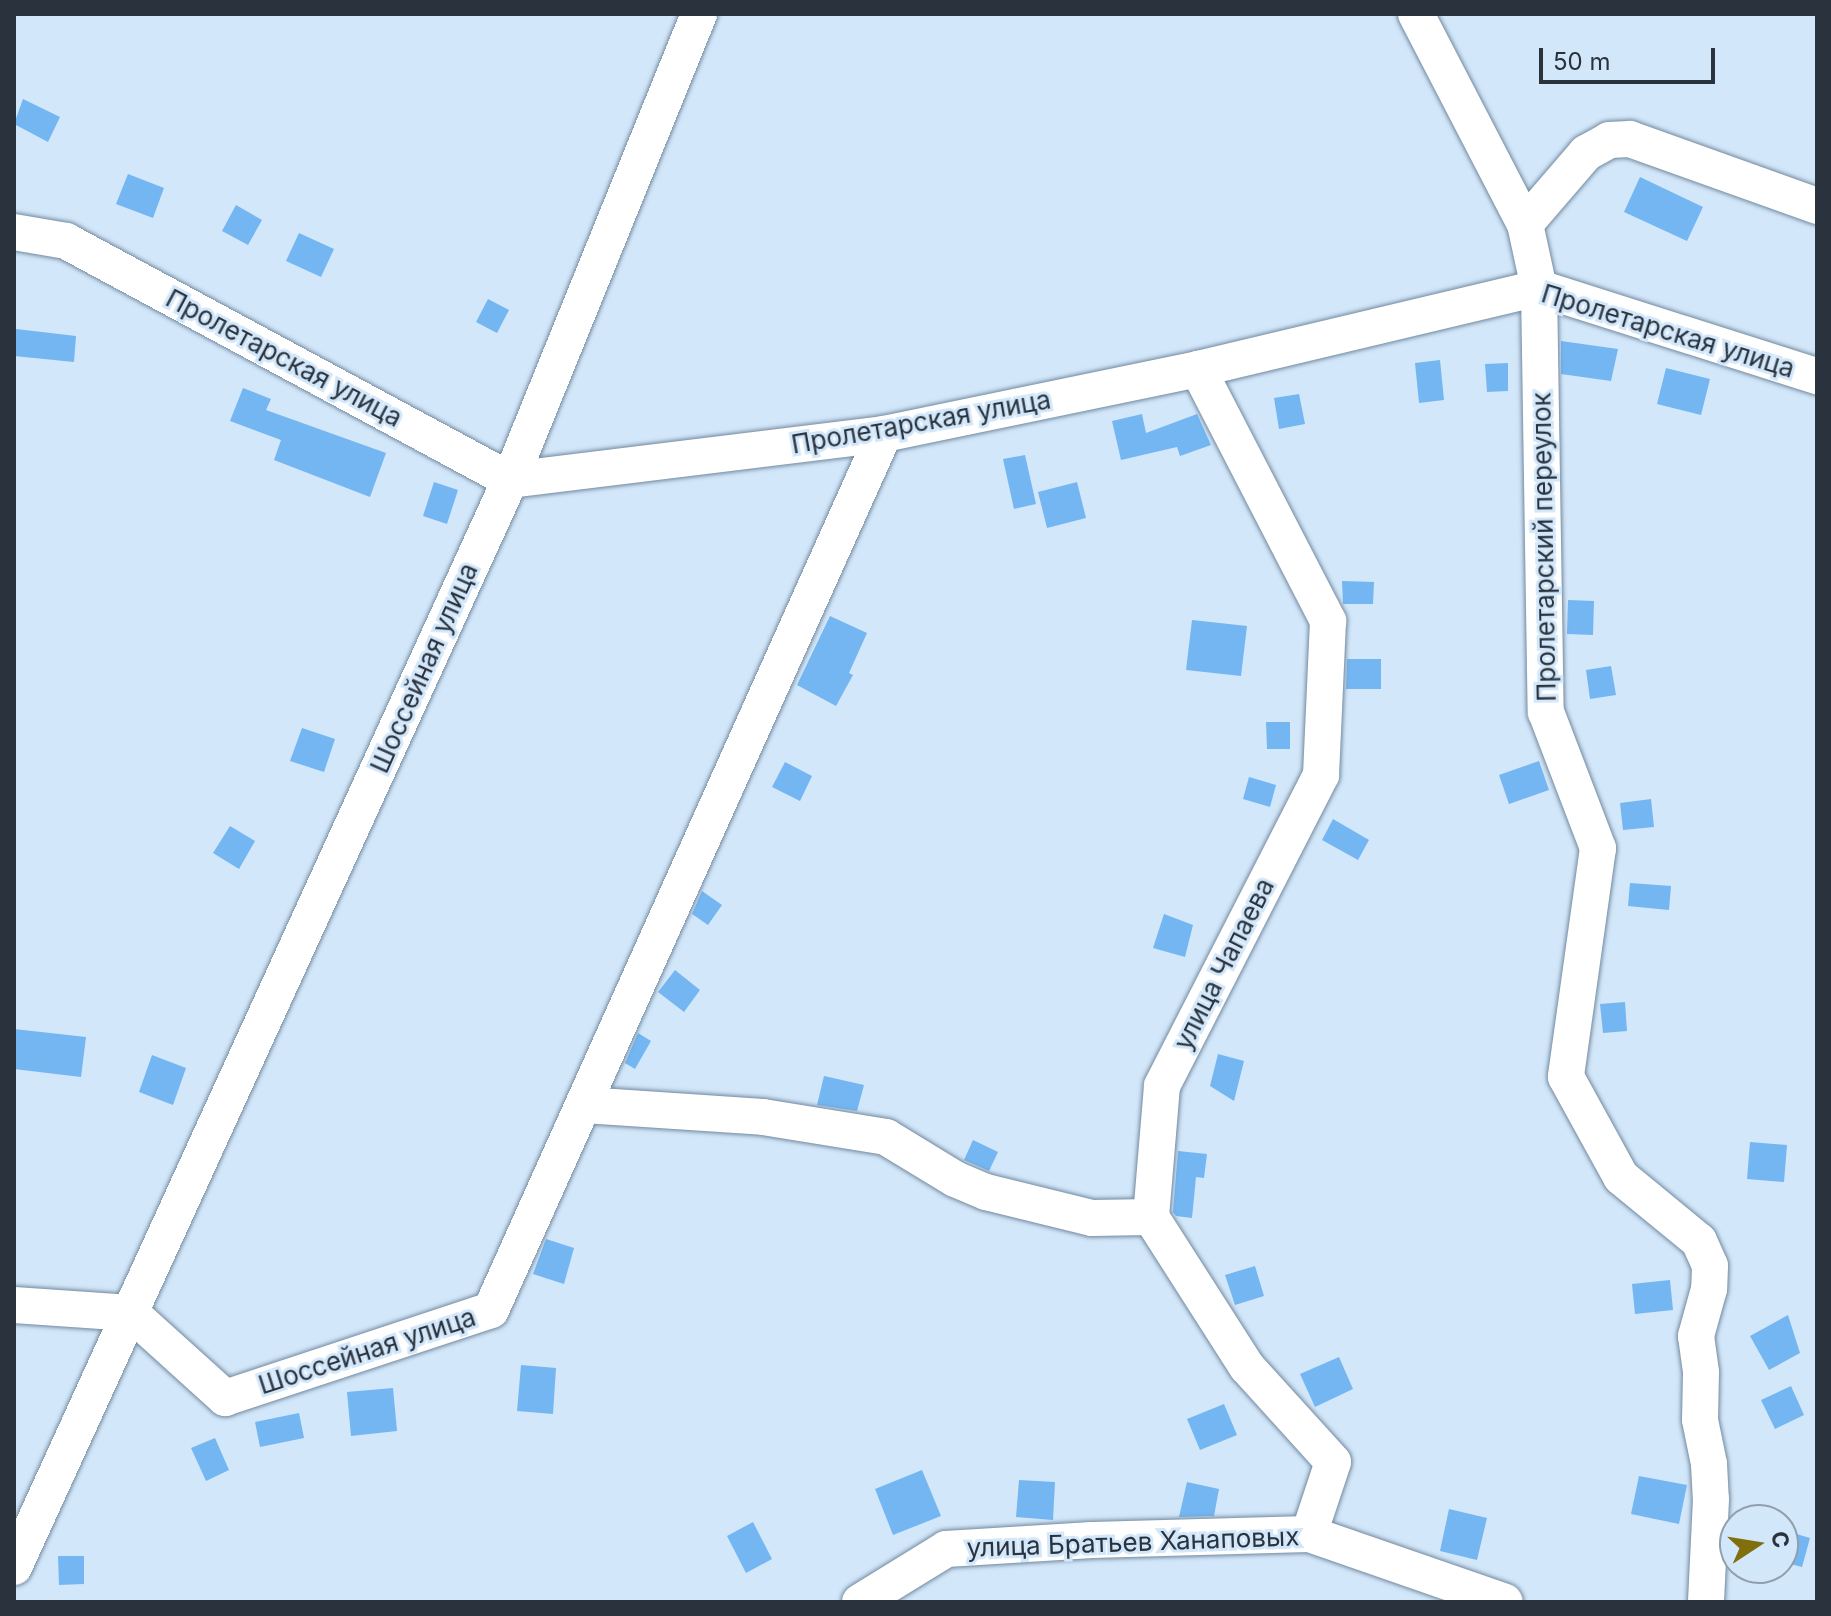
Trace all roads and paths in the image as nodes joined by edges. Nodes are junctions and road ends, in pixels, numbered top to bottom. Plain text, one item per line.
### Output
1 (699, 14) edge
2 (1416, 14) edge
3 (1817, 206) edge
4 (1525, 224) junction
5 (14, 232) edge
6 (1539, 288) junction
7 (1198, 369) junction
8 (1817, 376) edge
9 (884, 434) junction
10 (510, 480) junction
11 (584, 1105) junction
12 (1151, 1217) junction
13 (14, 1305) edge
14 (131, 1313) junction
15 (1309, 1534) junction
16 (14, 1567) edge
17 (860, 1602) edge
18 (1505, 1602) edge
19 (1706, 1602) edge

1 - 10 street, Шоссейная улица
2 - 4 street, Пролетарский переулок
3 - 4 street
4 - 6 street, Пролетарский переулок
5 - 10 street, Пролетарская улица
6 - 7 street, Пролетарская улица
6 - 8 street, Пролетарская улица
6 - 19 street, Пролетарский переулок
7 - 9 street, Пролетарская улица
7 - 12 street, улица Чапаева
9 - 10 street, Пролетарская улица
9 - 11 street, Шоссейная улица
10 - 14 street, Шоссейная улица
11 - 12 street
11 - 14 street, Шоссейная улица
12 - 15 street
13 - 14 street
14 - 16 street, Шоссейная улица
15 - 17 street, улица Братьев Ханаповых
15 - 18 street, улица Братьев Ханаповых

